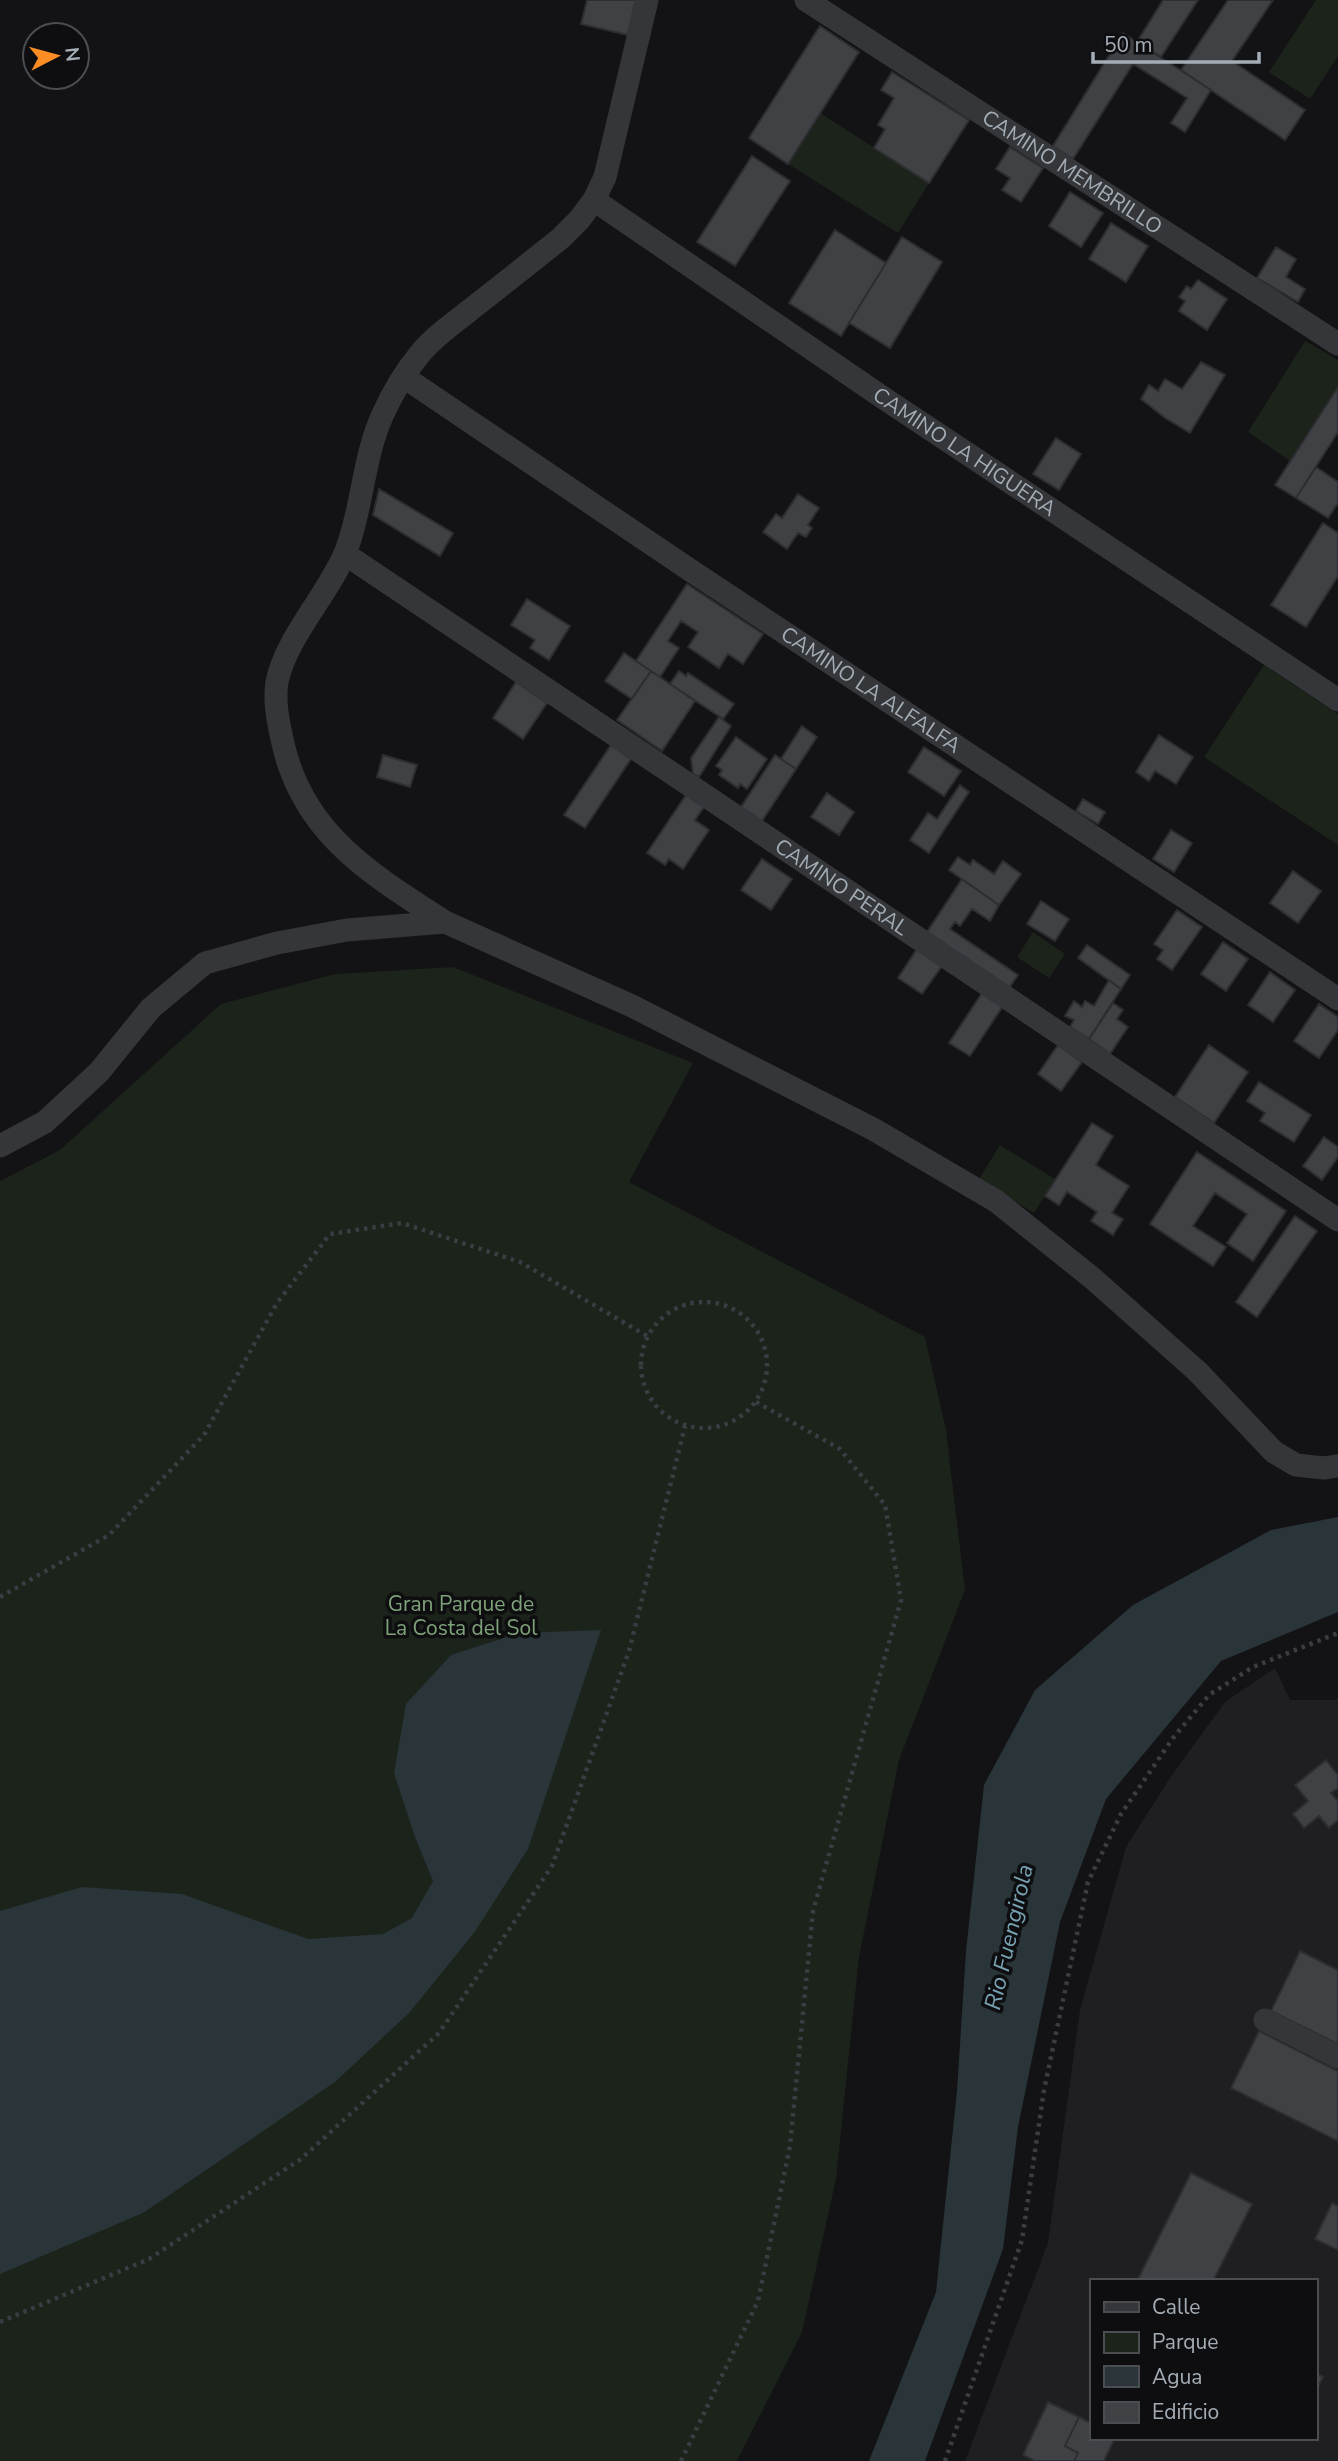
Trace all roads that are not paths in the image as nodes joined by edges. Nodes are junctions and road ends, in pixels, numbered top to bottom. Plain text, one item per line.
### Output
1 (647, 0) edge
2 (806, 0) edge
3 (594, 201) junction
4 (1338, 344) edge
5 (404, 377) junction
6 (345, 554) junction
7 (1338, 700) edge
8 (445, 922) junction
9 (1338, 999) edge
10 (0, 1146) edge
11 (1338, 1220) edge
12 (1338, 1466) edge
13 (1265, 2020) dead end
14 (1338, 2057) edge

1 - 3 street
2 - 4 street, CAMINO MEMBRILLO
3 - 5 street
3 - 7 street, CAMINO LA HIGUERA
5 - 6 street
5 - 9 street, CAMINO LA ALFALFA
6 - 8 street
6 - 11 street, CAMINO PERAL
8 - 10 street
8 - 12 street
13 - 14 street

